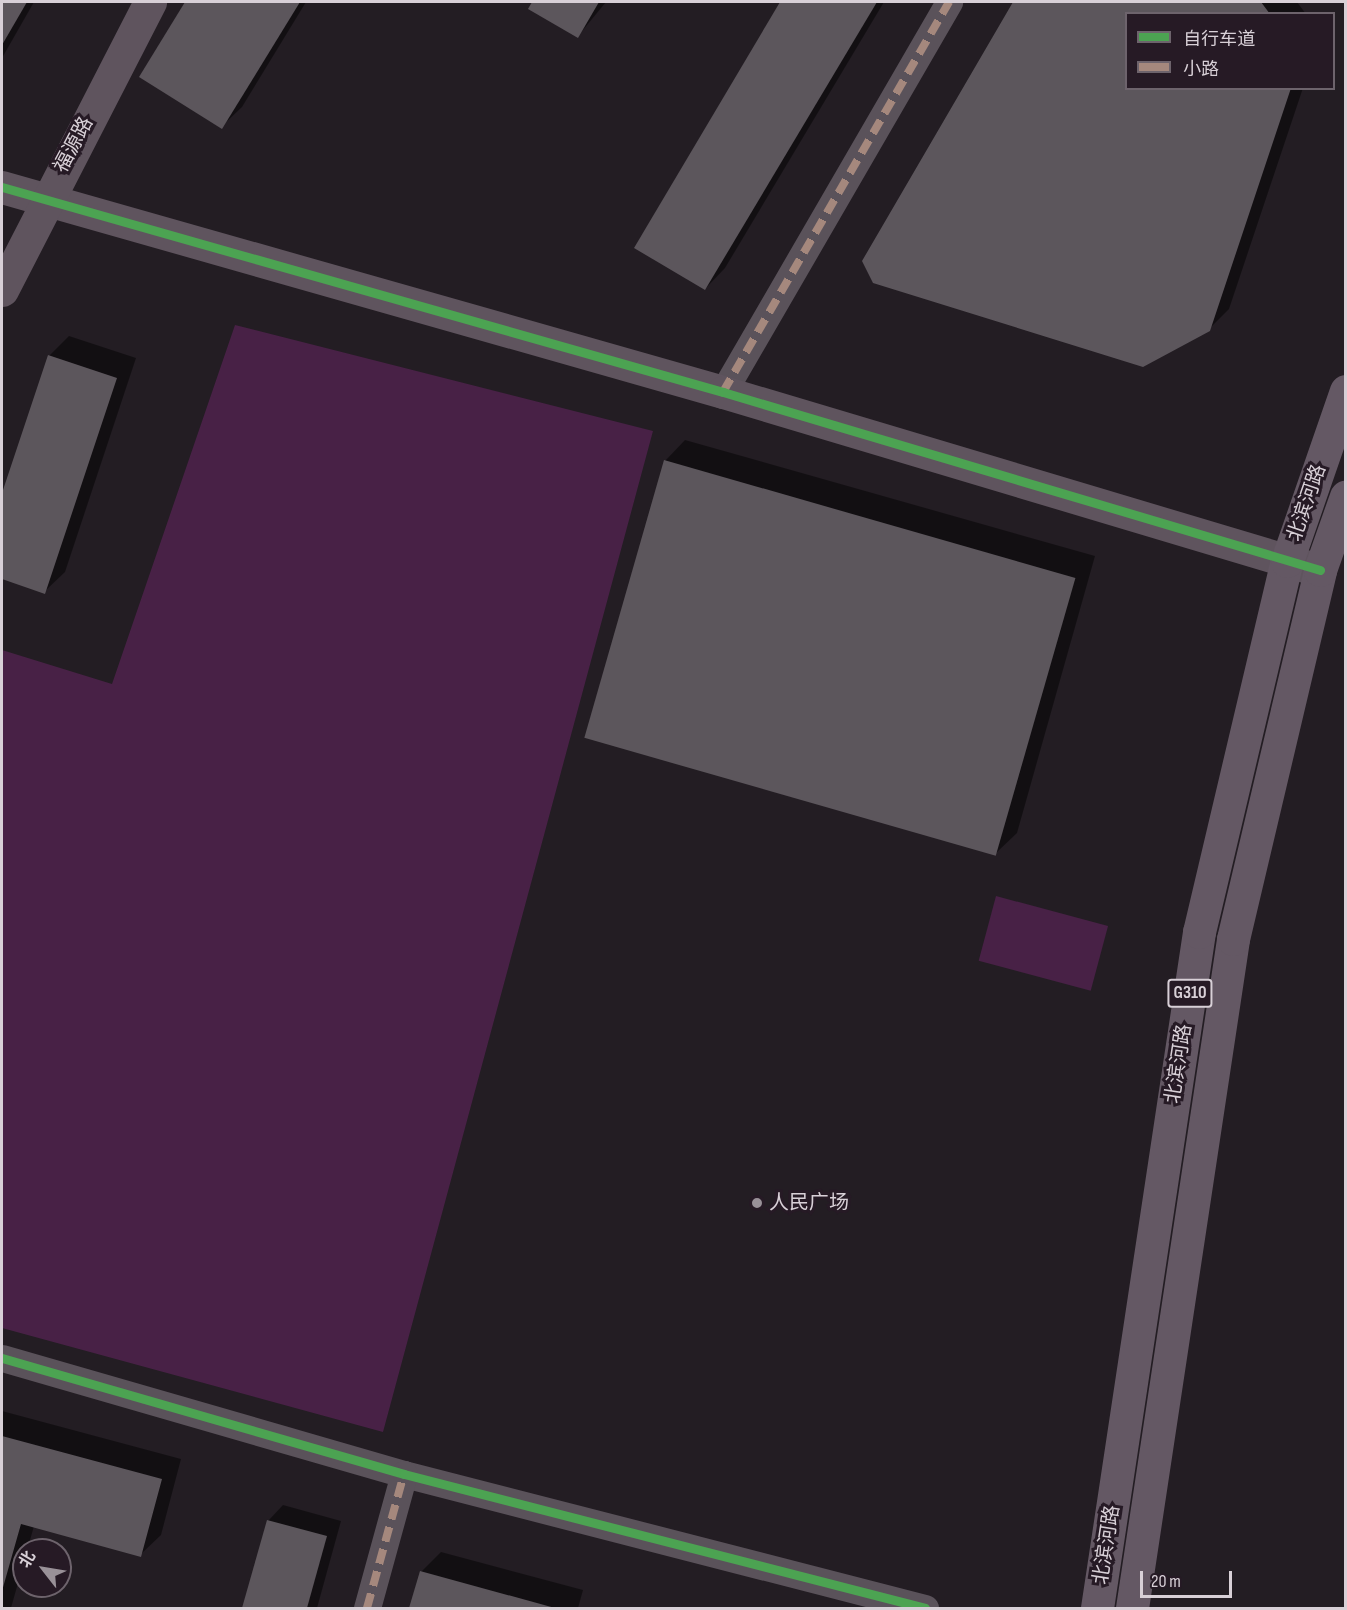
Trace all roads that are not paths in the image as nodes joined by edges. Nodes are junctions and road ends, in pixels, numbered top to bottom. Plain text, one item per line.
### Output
1 (150, 2) edge
2 (949, 2) edge
3 (2, 187) edge
4 (46, 198) junction
5 (2, 290) edge
6 (1346, 391) edge
7 (723, 392) junction
8 (1346, 496) edge
9 (1287, 561) junction
10 (1320, 570) junction
11 (2, 1358) edge
12 (404, 1474) junction
13 (367, 1608) edge
14 (925, 1608) edge
15 (1097, 1608) edge
16 (1131, 1608) edge

1 - 4 street, 福源路
2 - 7 street
3 - 4 street
4 - 5 street, 福源路
4 - 7 street
6 - 9 highway, 北滨河路 / G310
7 - 9 street
8 - 10 highway, 北滨河路 / G310
9 - 10 street
9 - 15 highway, 北滨河路 / G310
10 - 16 highway, 北滨河路 / G310
11 - 12 street
12 - 13 street
12 - 14 street

